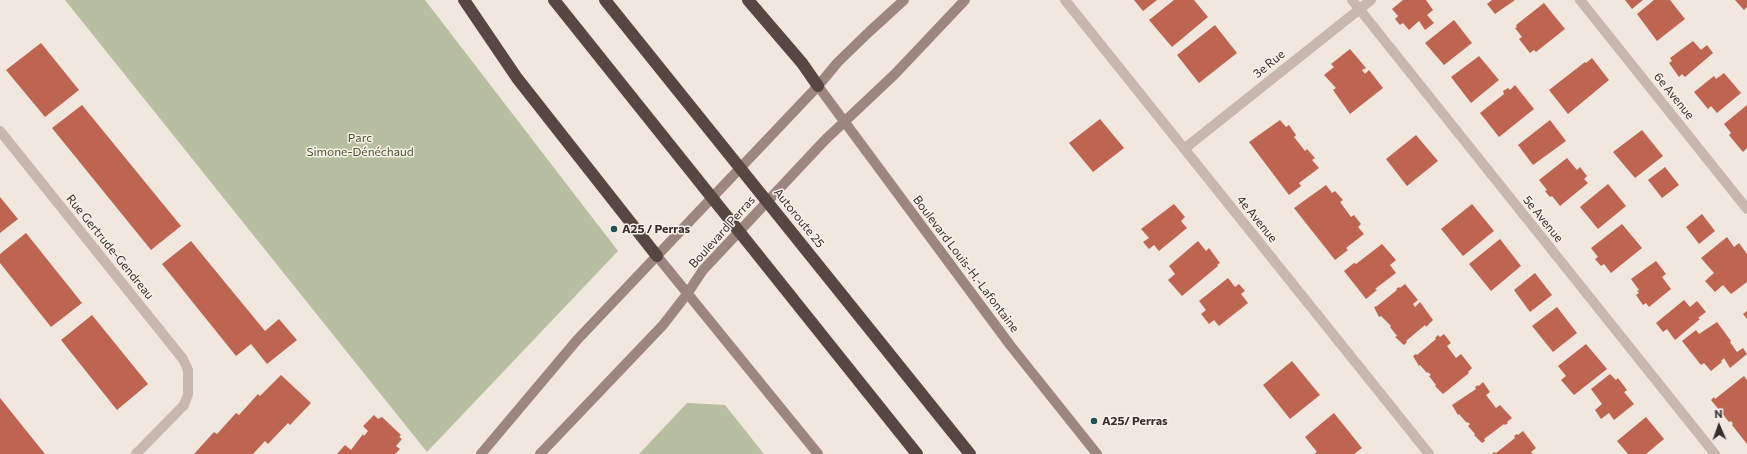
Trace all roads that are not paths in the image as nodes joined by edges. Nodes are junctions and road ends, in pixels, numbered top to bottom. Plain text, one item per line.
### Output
1 (464, 0) edge
2 (554, 0) edge
3 (605, 0) edge
4 (748, 0) edge
5 (904, 0) edge
6 (965, 0) edge
7 (1065, 0) edge
8 (1352, 0) edge
9 (1371, 0) edge
10 (1580, 0) edge
11 (1359, 9) junction
12 (818, 86) junction
13 (845, 122) junction
14 (0, 131) edge
15 (1184, 149) junction
16 (1747, 209) edge
17 (657, 256) junction
18 (687, 294) junction
19 (136, 454) edge
20 (481, 454) edge
21 (540, 454) edge
22 (818, 454) edge
23 (917, 454) edge
24 (970, 454) edge
25 (1097, 454) edge
26 (1429, 454) edge
27 (1715, 454) edge

1 - 17 highway
2 - 23 highway
3 - 24 highway, Autoroute 25
4 - 12 highway
5 - 12 main road
6 - 13 main road, Boulevard Perras
7 - 15 street, 4e Avenue
8 - 11 street, 5e Avenue
9 - 11 street, 3e Rue
10 - 16 street, 6e Avenue
11 - 15 street, 3e Rue
11 - 27 street, 5e Avenue
12 - 13 main road, Boulevard Louis-H.-Lafontaine
12 - 17 main road
13 - 18 main road, Boulevard Perras
13 - 25 main road, Boulevard Louis-H.-Lafontaine
14 - 19 street, Rue Gertrude-Gendreau
15 - 26 street, 4e Avenue
17 - 18 main road
17 - 20 main road
18 - 21 main road, Boulevard Perras
18 - 22 main road

